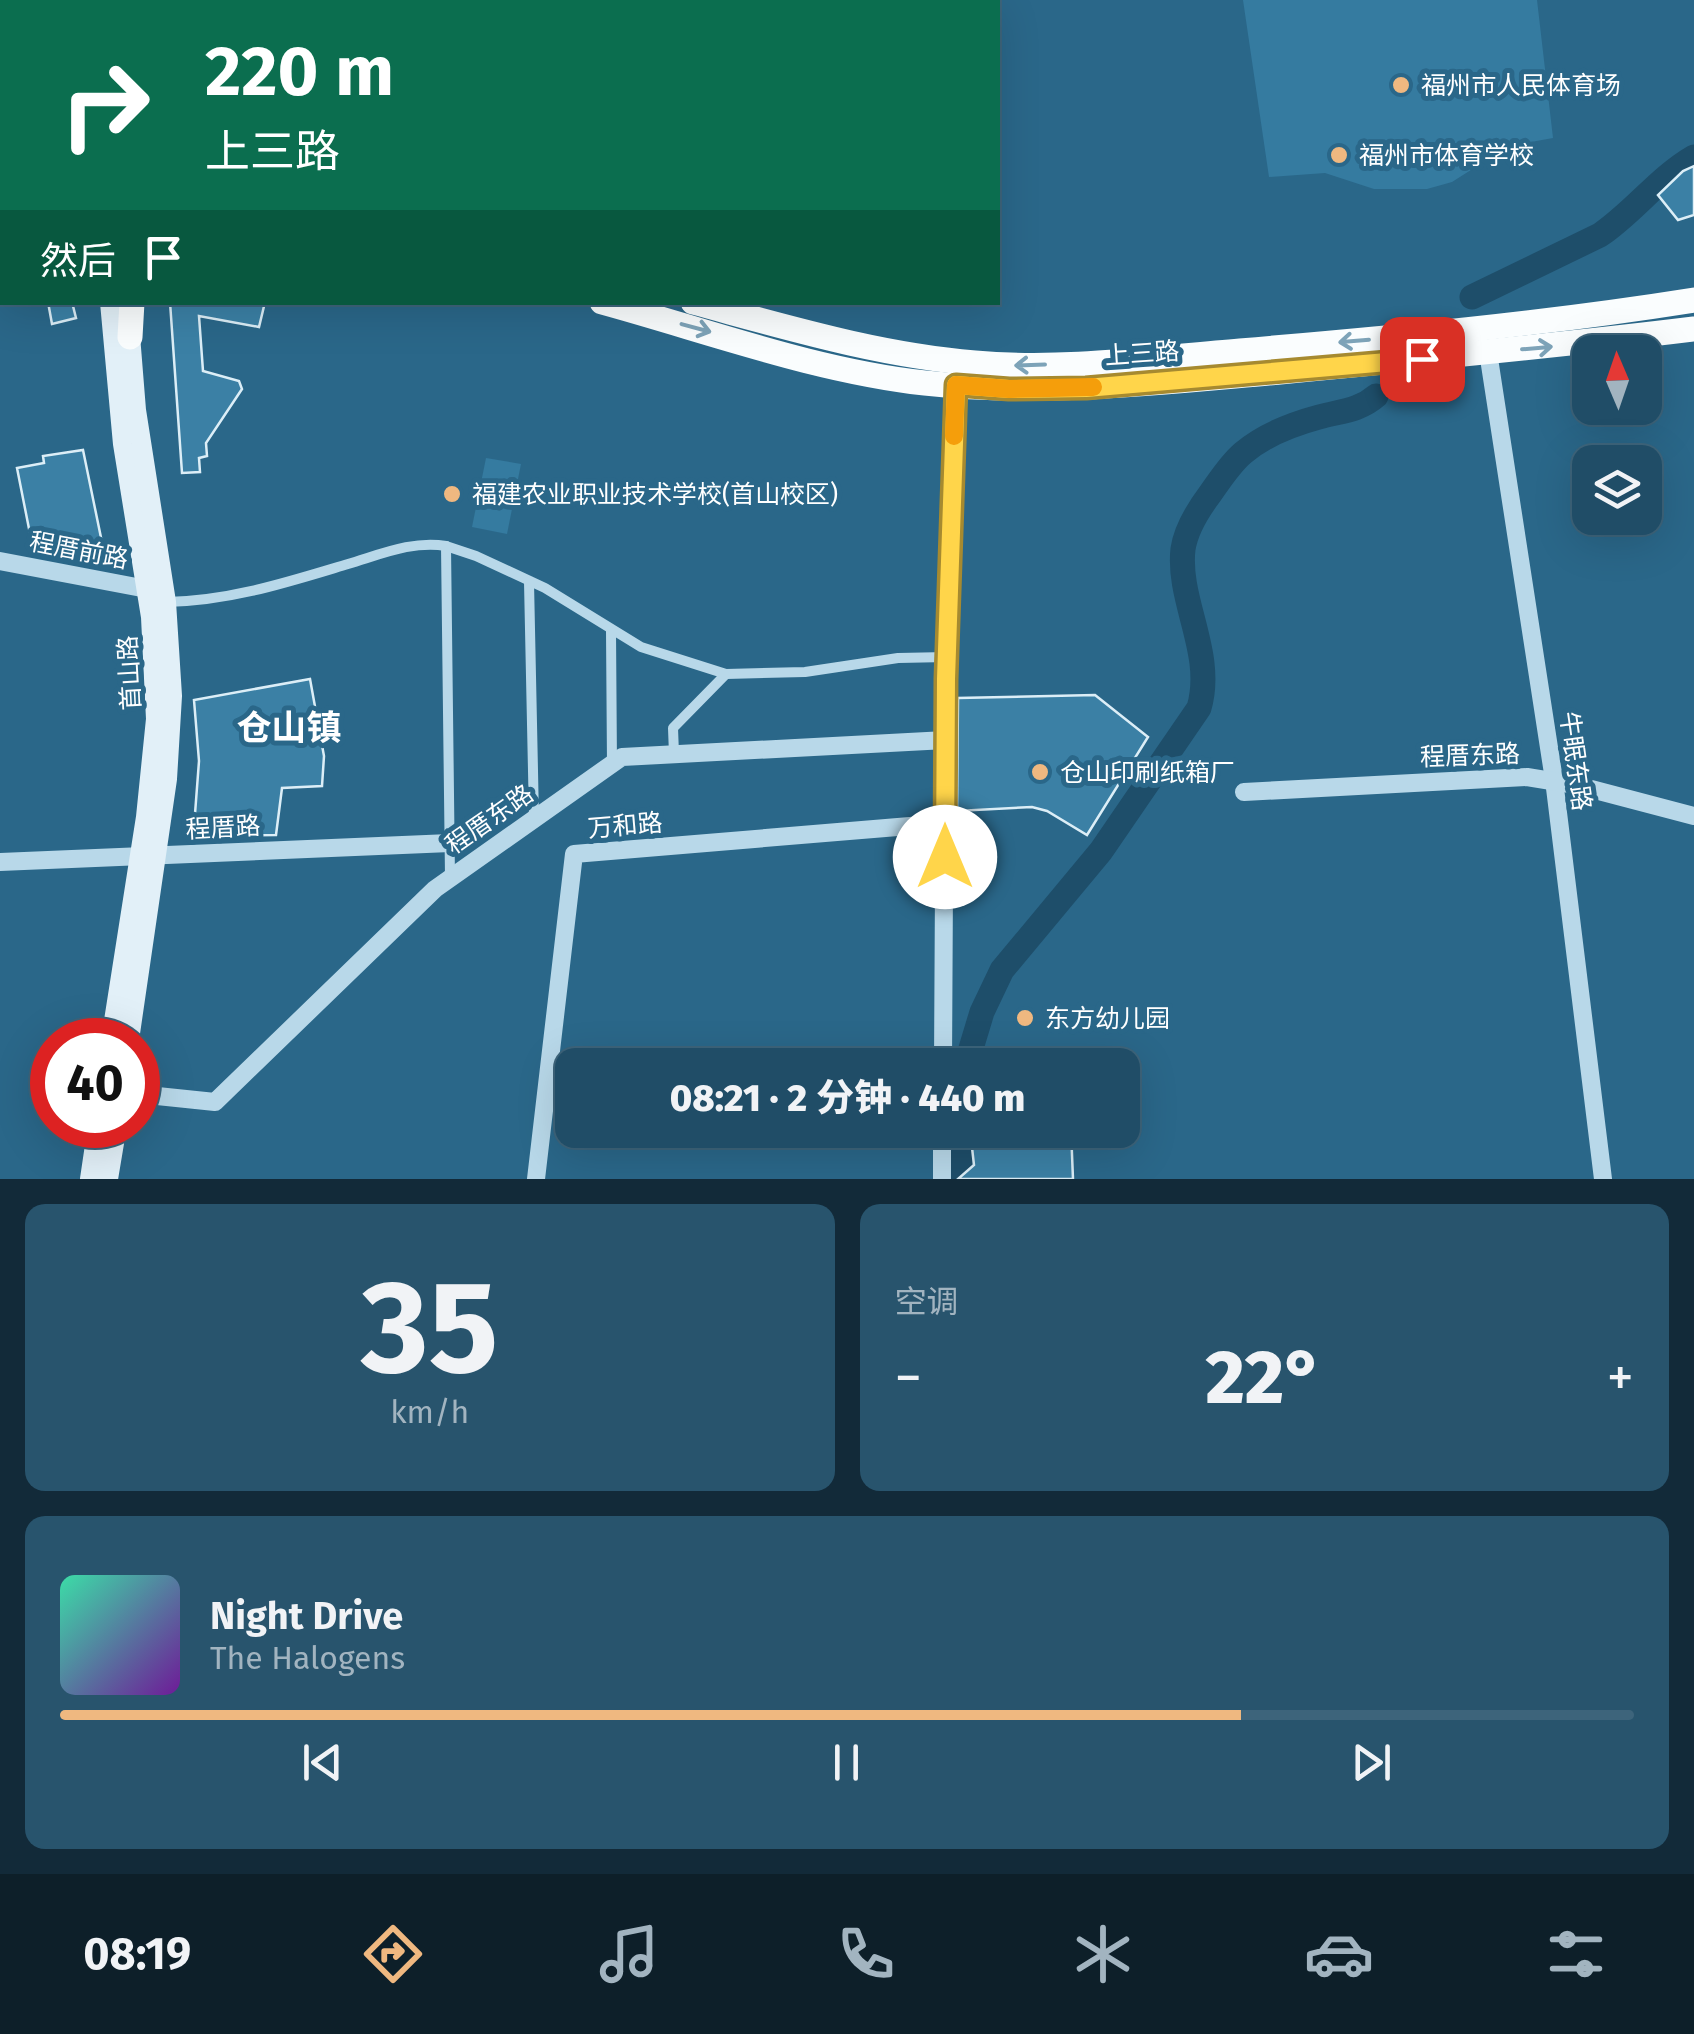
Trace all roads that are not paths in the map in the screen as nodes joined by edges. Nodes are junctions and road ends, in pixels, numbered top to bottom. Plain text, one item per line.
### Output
1 (1694, 300) edge
2 (110, 305) edge
3 (129, 305) edge
4 (613, 305) edge
5 (703, 305) edge
6 (1694, 329) edge
7 (130, 338) joint
8 (1488, 352) junction
9 (956, 385) junction
10 (446, 546) junction
11 (0, 562) edge
12 (529, 582) junction
13 (148, 589) junction
14 (166, 602) junction
15 (611, 631) junction
16 (946, 657) junction
17 (726, 674) junction
18 (946, 740) junction
19 (674, 754) junction
20 (612, 766) junction
21 (1554, 780) junction
22 (1244, 792) dead end
23 (1694, 816) edge
24 (534, 818) junction
25 (946, 823) junction
26 (450, 843) junction
27 (147, 857) junction
28 (0, 862) edge
29 (450, 877) junction
30 (115, 1018) edge
31 (131, 1018) edge
32 (943, 1048) edge
33 (160, 1096) edge
34 (95, 1148) edge
35 (113, 1148) edge
36 (942, 1148) edge
37 (942, 1177) edge
38 (90, 1179) edge
39 (108, 1179) edge
40 (536, 1179) edge
41 (1602, 1179) edge

1 -> 5 main road, 上三路
2 - 13 main road, 首山路
3 - 7 main road
4 -> 9 main road, 上三路
8 -> 6 main road, 上三路
7 - 14 main road, 首山路
8 - 9 main road, 上三路
8 - 21 street, 牛眠东路
9 - 16 street
10 - 12 street
10 - 14 street
10 - 26 street
11 - 13 street, 程厝前路
12 - 15 street
12 - 24 street
13 - 27 main road, 首山路
14 - 27 main road, 首山路
15 - 17 street
15 - 20 street
16 - 17 street
16 - 18 street
17 - 19 street
18 - 19 street, 程厝东路
18 - 25 street
19 - 20 street, 程厝东路
20 - 24 street, 程厝东路
21 - 22 street, 程厝东路
21 - 23 street, 程厝东路
21 - 41 street, 牛眠东路
24 - 29 street, 程厝东路
25 - 32 street
25 - 40 street, 万和路
26 - 27 street, 程厝路
26 - 29 street
27 - 28 street, 程厝路
27 - 30 main road, 首山路
27 - 31 main road, 首山路
29 - 33 street, 程厝东路
34 - 38 main road
35 - 39 main road
36 - 37 street

